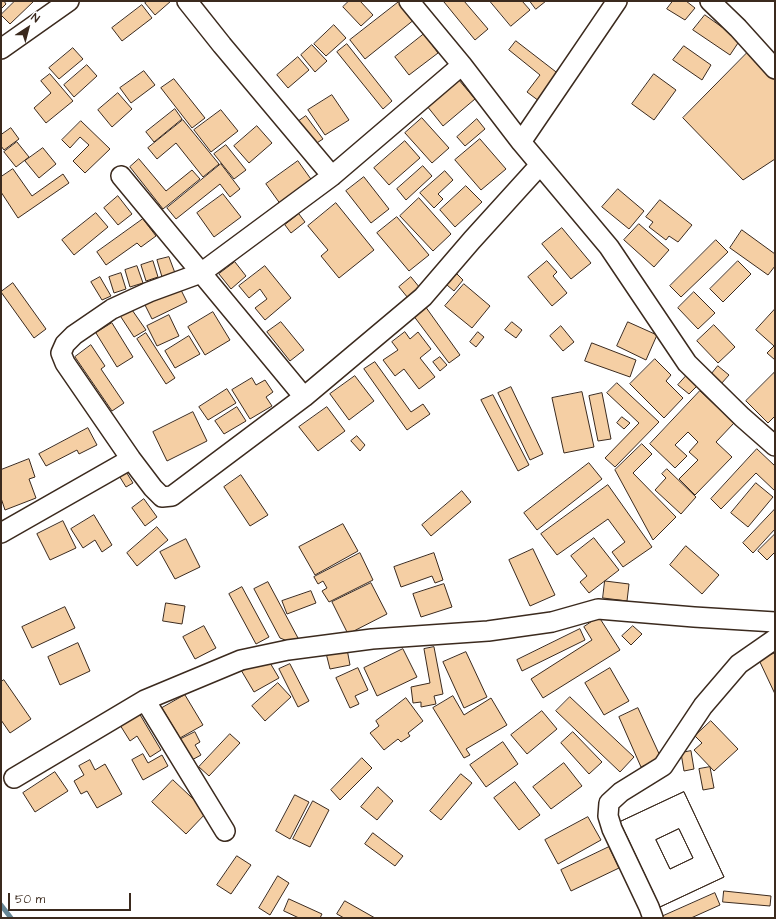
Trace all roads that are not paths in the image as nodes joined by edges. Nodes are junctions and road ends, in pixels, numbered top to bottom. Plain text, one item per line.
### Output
1 (68, 1) edge
2 (187, 1) edge
3 (409, 1) edge
4 (617, 1) edge
5 (710, 1) edge
6 (1, 49) edge
7 (462, 65) junction
8 (775, 69) edge
9 (521, 142) junction
10 (540, 165) junction
11 (121, 176) dead end
12 (332, 176) junction
13 (201, 273) junction
14 (304, 397) junction
15 (775, 446) edge
16 (131, 459) junction
17 (1, 533) edge
18 (775, 622) edge
19 (775, 639) edge
20 (145, 700) junction
21 (14, 778) dead end
22 (224, 831) dead end
23 (653, 918) edge

1 - 6 street
2 - 12 street
3 - 7 street
4 - 9 street
5 - 8 street
7 - 9 street
7 - 12 street
9 - 10 street
10 - 14 street
10 - 15 street
11 - 13 street
12 - 13 street
13 - 14 street
13 - 16 street
14 - 16 street
16 - 17 street
18 - 20 street
19 - 23 street
20 - 21 street
20 - 22 street

